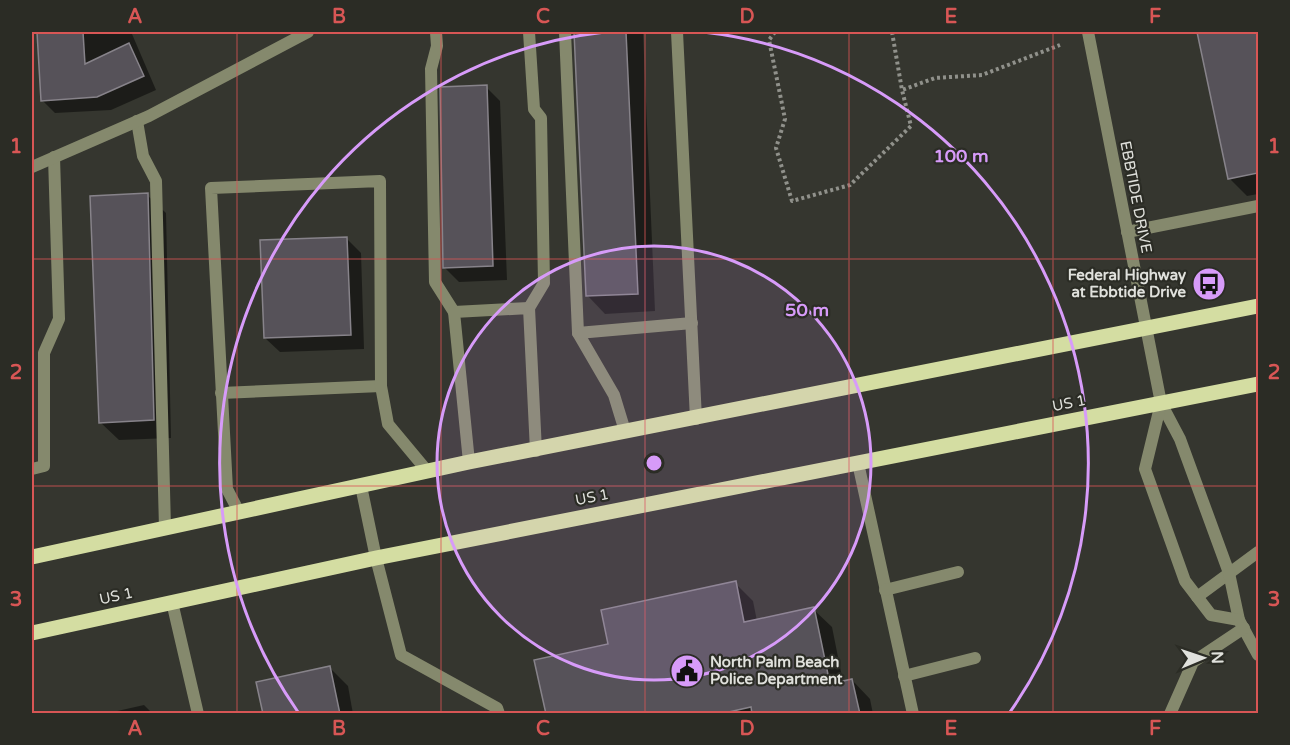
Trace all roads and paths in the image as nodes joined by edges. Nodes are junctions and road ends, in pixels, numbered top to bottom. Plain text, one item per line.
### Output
1 (308, 32) edge
2 (436, 32) edge
3 (529, 32) edge
4 (565, 32) edge
5 (677, 32) edge
6 (775, 32) edge
7 (892, 32) edge
8 (1088, 32) edge
9 (1060, 45) dead end
10 (902, 90) junction
11 (138, 121) junction
12 (54, 157) junction
13 (32, 167) edge
14 (1258, 206) edge
15 (1127, 232) junction
16 (1258, 306) edge
17 (529, 308) junction
18 (454, 312) junction
19 (692, 323) junction
20 (1146, 328) junction
21 (578, 333) junction
22 (1258, 384) edge
23 (381, 386) junction
24 (220, 393) junction
25 (1161, 403) junction
26 (696, 419) junction
27 (625, 432) junction
28 (536, 450) junction
29 (469, 462) junction
30 (858, 463) junction
31 (32, 469) edge
32 (428, 472) junction
33 (361, 486) junction
34 (239, 512) junction
35 (165, 528) junction
36 (1258, 552) edge
37 (32, 557) edge
38 (376, 558) junction
39 (958, 573) dead end
40 (1229, 573) junction
41 (885, 590) junction
42 (1197, 597) junction
43 (172, 602) junction
44 (1241, 624) junction
45 (32, 633) edge
46 (1258, 655) edge
47 (975, 658) dead end
48 (904, 676) junction
49 (198, 714) edge
50 (499, 714) edge
51 (912, 714) edge
52 (1170, 714) edge

1 - 11 street
2 - 18 street
3 - 17 street
4 - 21 street
5 - 19 street
6 - 10 path
7 - 10 path
8 - 15 street, EBBTIDE DRIVE
9 - 10 path
11 - 12 street
11 - 35 street
12 - 13 street
12 - 31 street
14 - 15 street
15 - 20 street, EBBTIDE DRIVE
16 - 20 main road
17 - 18 street
17 - 28 street
18 - 29 street
19 - 21 street
19 - 26 street
20 - 25 street, EBBTIDE DRIVE
20 - 26 main road
21 - 27 street
22 - 25 main road, US 1
23 - 24 street
23 - 24 street
23 - 32 street
24 - 34 street
25 - 30 main road, US 1 / US 1
25 - 40 street, EBBTIDE DRIVE
25 - 42 street, EBBTIDE DRIVE
26 - 27 main road
27 - 28 main road
28 - 29 main road
29 - 32 main road
30 - 38 main road, US 1 / US 1
30 - 41 street
32 - 33 main road
33 - 34 main road
33 - 38 street
34 - 35 main road
35 - 37 main road
36 - 40 street
38 - 43 main road, US 1 / US 1
38 - 50 street
39 - 41 street
40 - 42 street
40 - 44 street, EBBTIDE DRIVE
41 - 48 street
42 - 44 street, EBBTIDE DRIVE
43 - 45 main road, US 1 / US 1
43 - 49 street
44 - 46 street, EBBTIDE DRIVE
44 - 52 street
47 - 48 street
48 - 51 street

